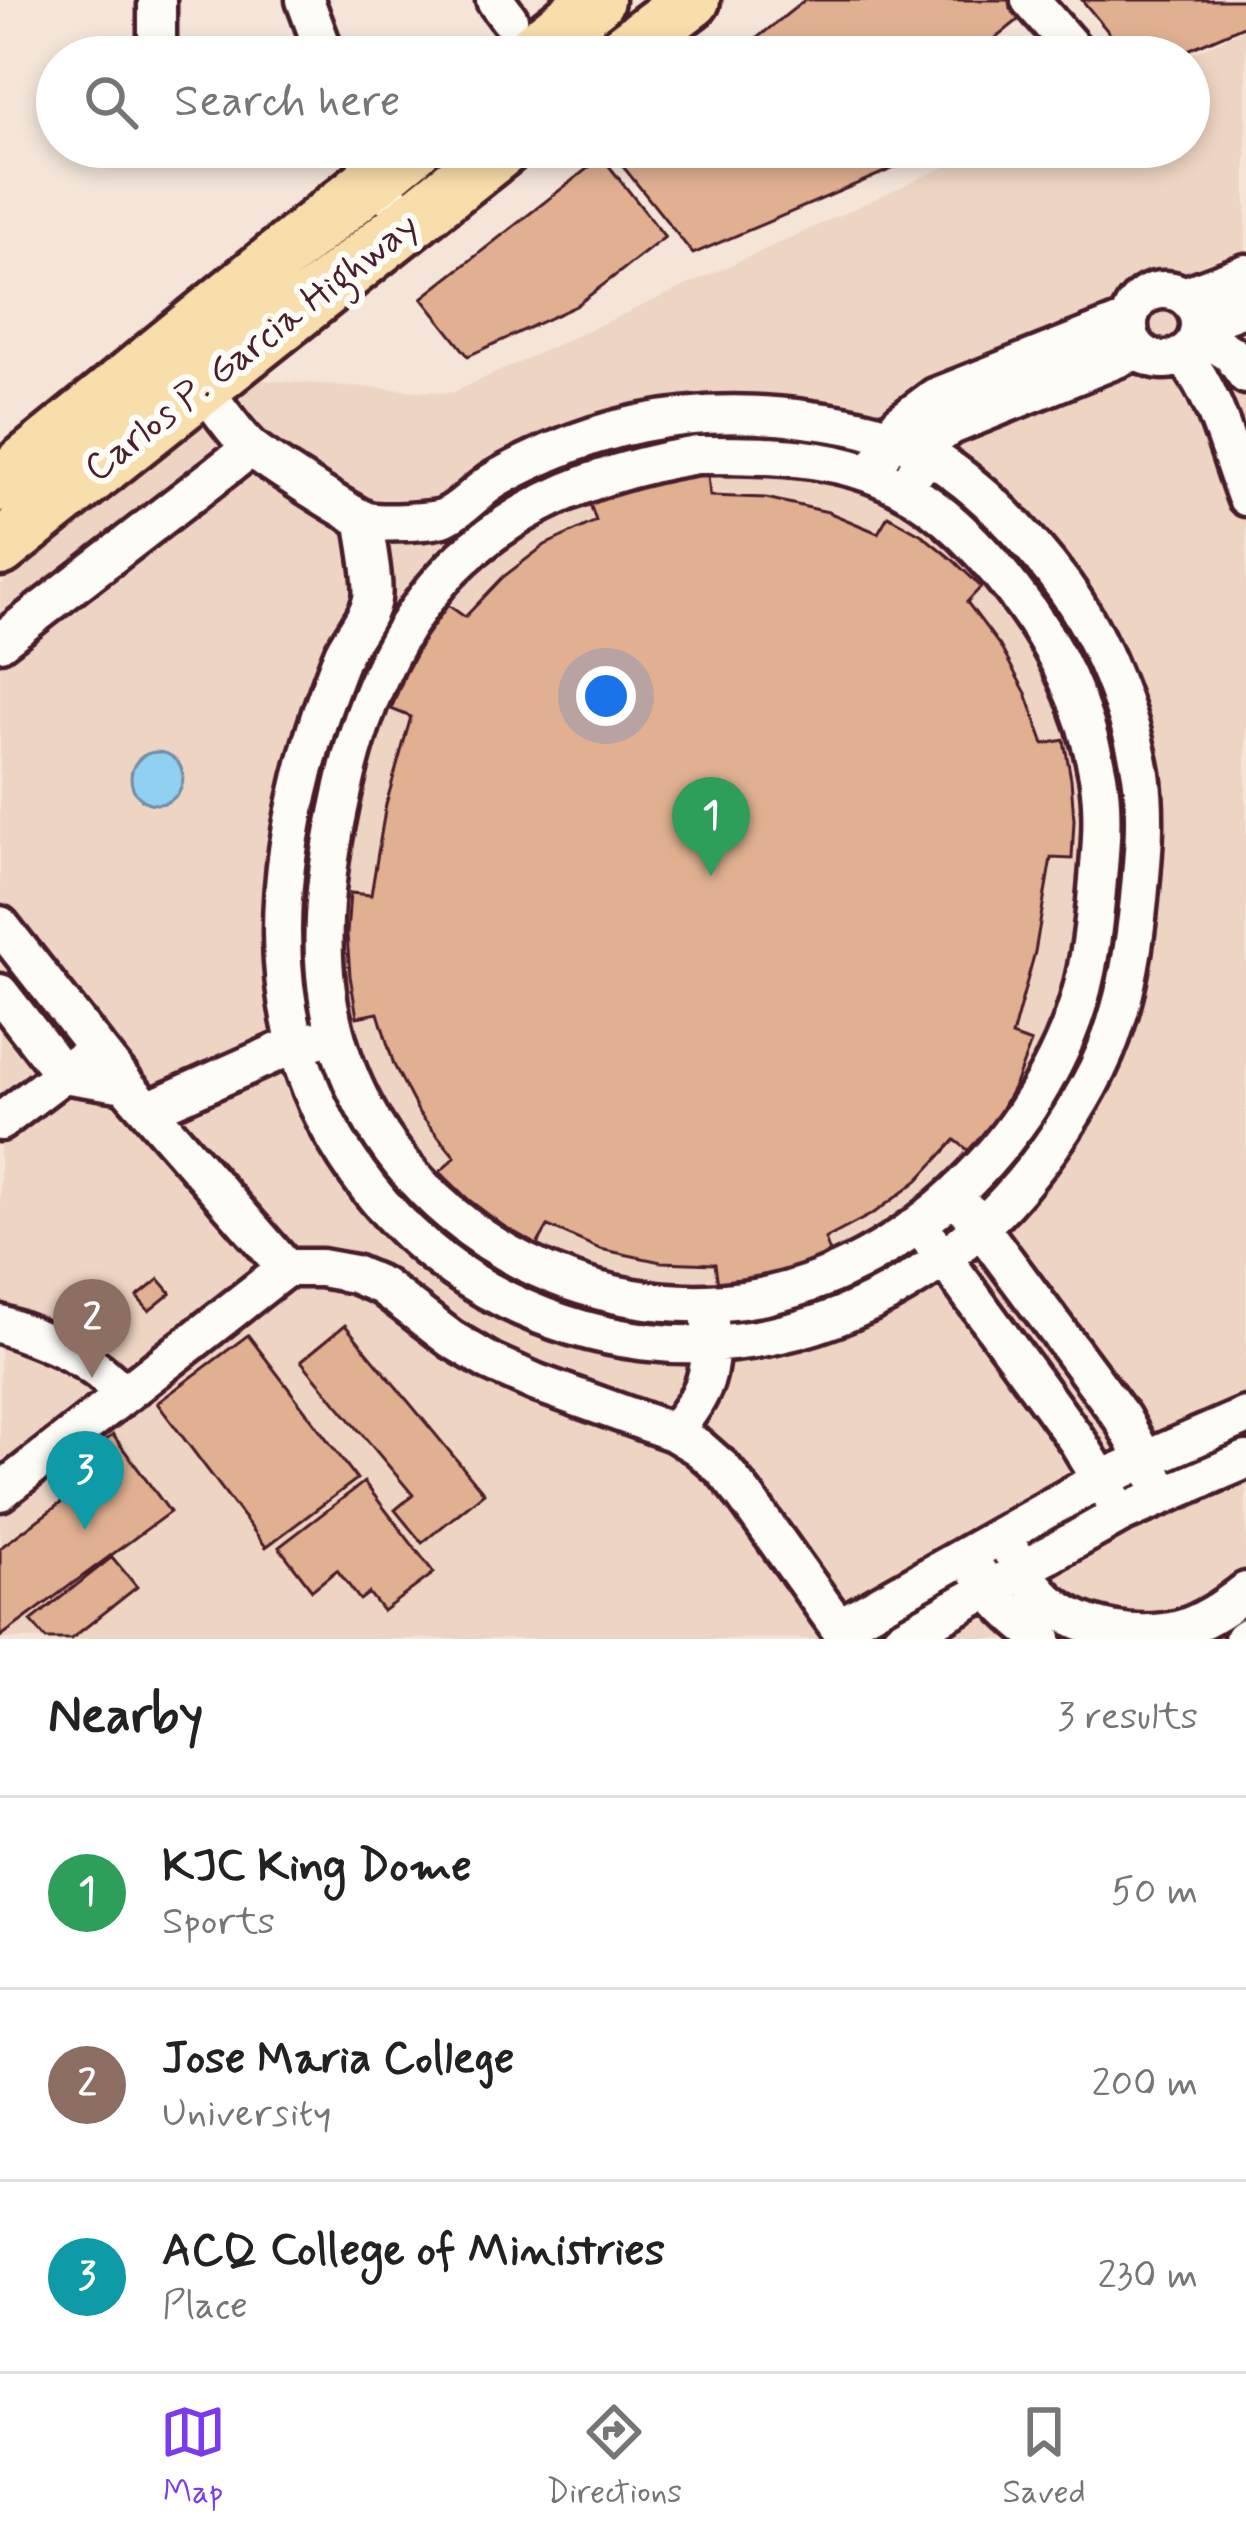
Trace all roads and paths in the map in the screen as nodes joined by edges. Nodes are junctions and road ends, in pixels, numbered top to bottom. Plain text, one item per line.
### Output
1 (157, 0) edge
2 (305, 0) edge
3 (596, 0) edge
4 (692, 0) edge
5 (1030, 0) edge
6 (510, 25) edge
7 (628, 30) edge
8 (157, 36) edge
9 (318, 36) edge
10 (1062, 36) edge
11 (374, 168) edge
12 (388, 168) edge
13 (478, 168) edge
14 (409, 223) junction
15 (1246, 273) edge
16 (1246, 307) edge
17 (1191, 327) junction
18 (1134, 335) junction
19 (188, 367) junction
20 (1246, 375) edge
21 (889, 436) junction
22 (251, 448) junction
23 (925, 452) junction
24 (891, 483) junction
25 (0, 484) edge
26 (1246, 496) edge
27 (442, 520) junction
28 (364, 521) junction
29 (0, 548) edge
30 (470, 551) junction
31 (1069, 593) junction
32 (372, 601) junction
33 (1035, 617) junction
34 (408, 623) junction
35 (0, 642) edge
36 (0, 925) edge
37 (1086, 970) junction
38 (1127, 979) junction
39 (0, 993) edge
40 (337, 1034) junction
41 (296, 1044) junction
42 (97, 1048) junction
43 (63, 1073) junction
44 (137, 1097) junction
45 (0, 1122) edge
46 (955, 1196) junction
47 (919, 1225) junction
48 (982, 1227) junction
49 (944, 1258) junction
50 (286, 1268) junction
51 (710, 1304) junction
52 (0, 1324) edge
53 (711, 1345) junction
54 (124, 1395) junction
55 (1246, 1415) edge
56 (673, 1432) junction
57 (1145, 1458) junction
58 (1246, 1460) edge
59 (1101, 1479) junction
60 (0, 1492) edge
61 (1163, 1493) junction
62 (1121, 1514) junction
63 (1002, 1535) junction
64 (968, 1554) junction
65 (1022, 1569) junction
66 (988, 1588) junction
67 (1239, 1623) edge
68 (843, 1633) edge
69 (899, 1639) edge
70 (1043, 1639) edge

1 - 8 lane
2 - 9 lane
3 - 6 highway
4 - 7 highway
5 - 10 lane
11 - 19 highway, Carlos P. Garcia Highway
12 - 14 lane
13 - 14 highway, Carlos P. Garcia Highway
14 - 19 highway, Carlos P. Garcia Highway
15 - 17 lane
16 - 17 lane
17 - 18 lane
17 - 18 lane
17 - 20 lane
17 - 26 lane
18 - 21 lane
18 - 23 lane
19 - 22 lane
19 - 25 highway, Carlos P. Garcia Highway
19 - 29 highway, Carlos P. Garcia Highway
21 - 23 lane
21 - 24 lane
21 - 27 lane
22 - 28 lane
22 - 35 lane
23 - 24 lane
23 - 31 lane
24 - 30 lane
24 - 33 lane
27 - 28 lane
27 - 30 lane
28 - 32 lane
30 - 34 lane
31 - 33 lane
31 - 38 lane
32 - 34 lane
32 - 41 lane
33 - 37 lane
34 - 40 lane
36 - 42 lane
37 - 38 lane
37 - 46 lane
38 - 48 lane
39 - 43 lane
40 - 41 lane
40 - 51 lane
41 - 44 lane
41 - 53 lane
42 - 43 lane
42 - 44 lane
43 - 44 lane
43 - 45 lane
44 - 50 lane
46 - 47 lane
46 - 48 lane
47 - 49 lane
47 - 51 lane
48 - 49 lane
48 - 57 lane
49 - 53 lane
49 - 59 lane
50 - 54 lane
50 - 56 lane
51 - 53 lane
52 - 54 lane
53 - 56 lane
54 - 60 lane
55 - 57 lane
56 - 68 lane
57 - 59 lane
57 - 61 lane
58 - 61 lane
59 - 62 lane
59 - 63 lane
61 - 62 lane
62 - 65 lane
63 - 64 lane
63 - 65 lane
64 - 66 lane
64 - 68 lane
65 - 66 lane
65 - 67 lane
66 - 69 lane
66 - 70 lane

